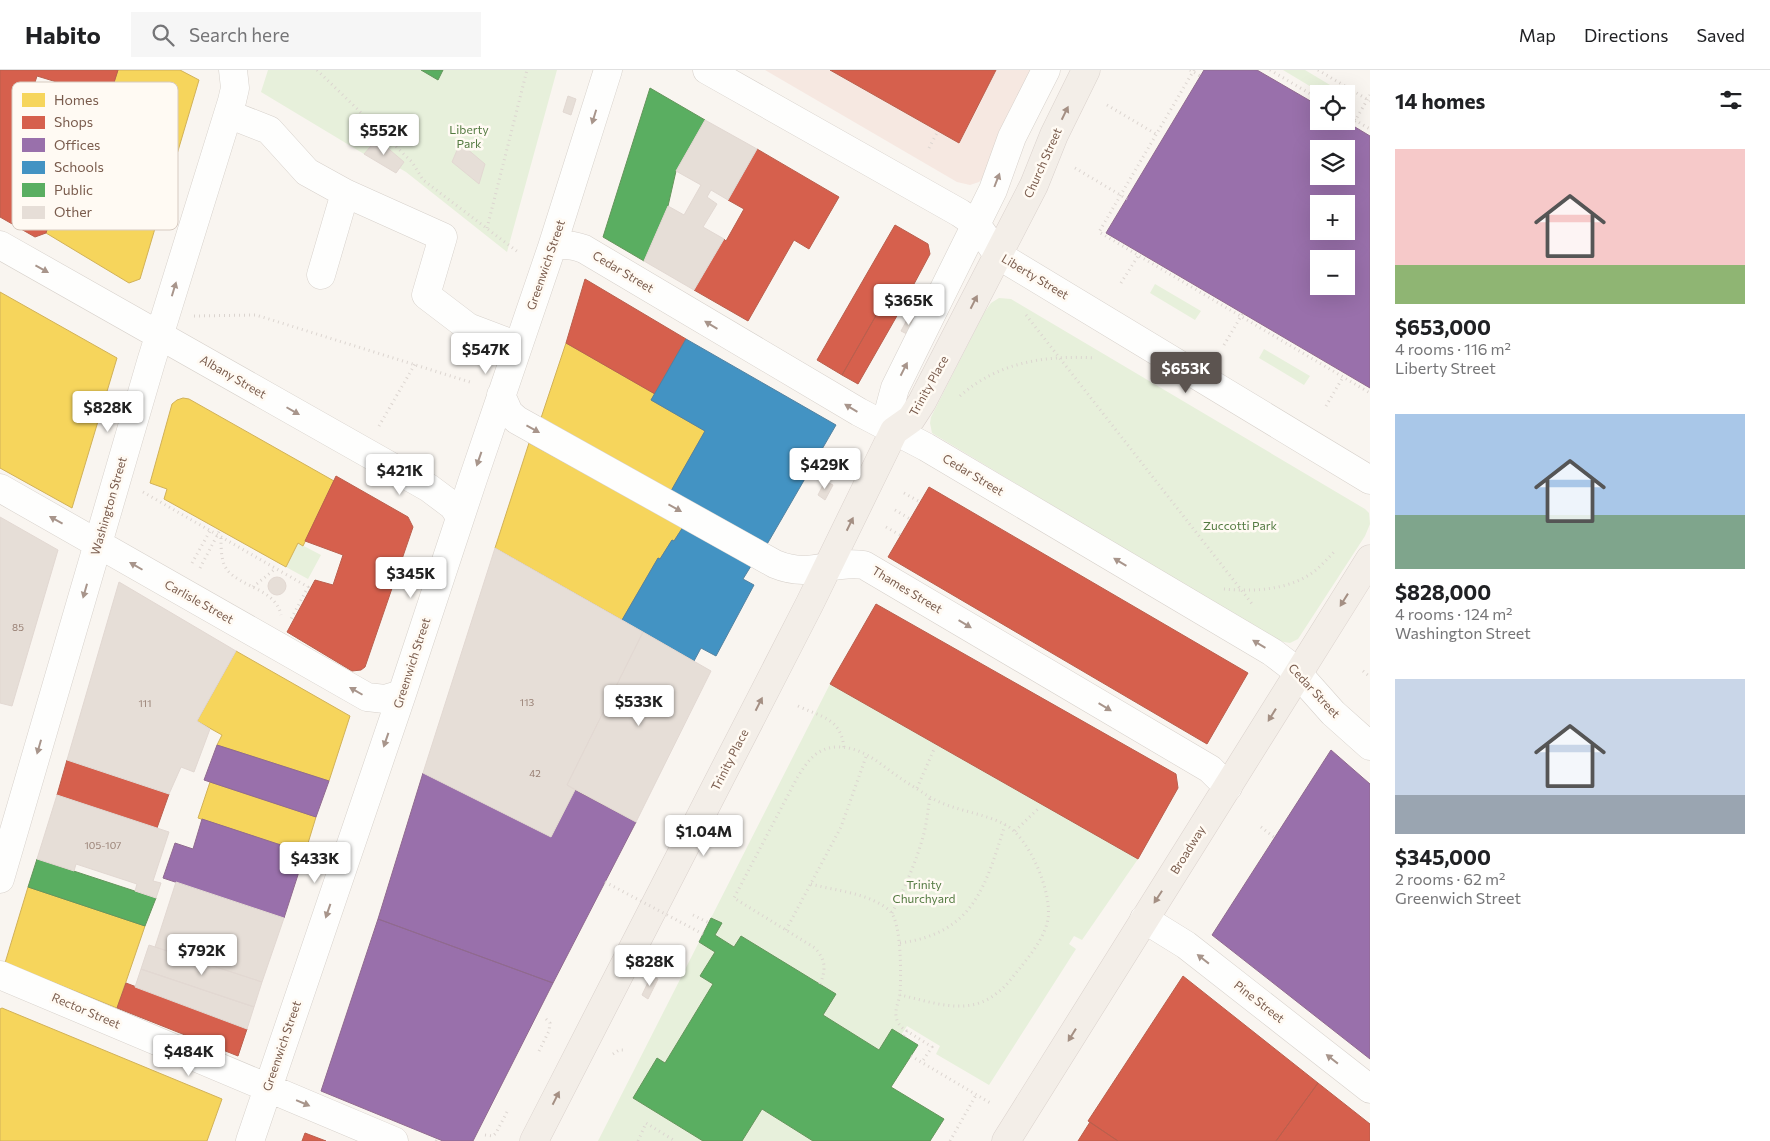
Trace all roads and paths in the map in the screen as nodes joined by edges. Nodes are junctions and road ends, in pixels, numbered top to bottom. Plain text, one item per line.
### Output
1 (318, 70) edge
2 (527, 70) edge
3 (608, 70) edge
4 (706, 70) edge
5 (1046, 70) edge
6 (1086, 70) edge
7 (1270, 70) edge
8 (1318, 70) edge
9 (1192, 71) edge
10 (234, 73) edge
11 (1200, 76) dead end
12 (1310, 94) edge
13 (1370, 95) edge
14 (1369, 100) edge
15 (1107, 105) dead end
16 (228, 114) junction
17 (1355, 121) joint
18 (1370, 129) edge
19 (938, 130) dead end
20 (1156, 134) junction
21 (928, 148) dead end
22 (1075, 168) dead end
23 (346, 193) junction
24 (1120, 195) junction
25 (1127, 199) dead end
26 (976, 224) junction
27 (487, 228) junction
28 (0, 245) edge
29 (552, 247) junction
30 (518, 252) dead end
31 (998, 255) junction
32 (1138, 256) junction
33 (321, 275) dead end
34 (1121, 283) dead end
35 (1026, 315) dead end
36 (1242, 315) junction
37 (189, 316) dead end
38 (159, 335) junction
39 (1224, 345) dead end
40 (518, 346) junction
41 (1059, 357) junction
42 (1095, 358) dead end
43 (415, 364) junction
44 (1343, 377) junction
45 (473, 383) dead end
46 (964, 392) dead end
47 (1370, 393) edge
48 (501, 394) junction
49 (1326, 406) dead end
50 (379, 426) dead end
51 (894, 431) junction
52 (1370, 480) edge
53 (0, 488) edge
54 (904, 493) dead end
55 (147, 494) dead end
56 (920, 502) dead end
57 (895, 510) dead end
58 (460, 517) junction
59 (910, 519) dead end
60 (886, 526) dead end
61 (220, 530) dead end
62 (210, 531) junction
63 (219, 536) junction
64 (900, 536) dead end
65 (98, 544) junction
66 (1336, 550) dead end
67 (206, 557) dead end
68 (1370, 559) edge
69 (191, 564) dead end
70 (828, 568) junction
71 (276, 569) junction
72 (253, 587) junction
73 (1217, 588) dead end
74 (1241, 590) junction
75 (280, 608) dead end
76 (286, 629) dead end
77 (1363, 671) dead end
78 (1298, 673) junction
79 (1370, 677) edge
80 (402, 694) junction
81 (798, 706) dead end
82 (1370, 746) edge
83 (935, 747) dead end
84 (844, 748) junction
85 (867, 754) junction
86 (1228, 787) junction
87 (916, 788) junction
88 (930, 798) junction
89 (1040, 807) dead end
90 (1005, 825) junction
91 (1261, 827) dead end
92 (1015, 831) junction
93 (1275, 838) dead end
94 (0, 879) edge
95 (605, 882) dead end
96 (811, 884) junction
97 (892, 913) junction
98 (693, 915) dead end
99 (1144, 919) junction
100 (709, 923) dead end
101 (786, 930) junction
102 (703, 934) dead end
103 (900, 943) junction
104 (0, 975) edge
105 (820, 984) dead end
106 (900, 995) junction
107 (545, 1018) dead end
108 (907, 1031) junction
109 (904, 1036) dead end
110 (625, 1050) dead end
111 (539, 1051) dead end
112 (612, 1056) dead end
113 (911, 1056) dead end
114 (922, 1062) junction
115 (268, 1088) junction
116 (1370, 1089) edge
117 (976, 1095) junction
118 (992, 1104) dead end
119 (508, 1110) dead end
120 (485, 1135) dead end
121 (250, 1141) edge
122 (394, 1141) edge
123 (534, 1141) edge
124 (638, 1141) edge
125 (676, 1141) edge
126 (950, 1141) edge
127 (1006, 1141) edge

1 - 27 path
2 - 27 path
3 -> 29 street, Greenwich Street
4 - 26 street, Liberty Street
26 -> 5 street
31 -> 6 main road, Church Street
7 - 12 path
8 - 14 path
9 - 11 path
9 - 20 path
10 - 16 street, Washington Street
13 - 14 path
14 - 17 path
15 - 20 path
16 - 23 street
38 -> 16 street, Washington Street
17 - 18 path
19 - 21 path
20 - 24 path
22 - 24 path
23 - 33 street
23 - 40 street
24 - 25 path
24 - 32 path
26 - 31 street, Liberty Street
51 -> 26 street, Trinity Place
27 - 30 path
28 -> 38 street, Albany Street
29 - 40 street, Greenwich Street
51 -> 29 street, Cedar Street
51 -> 31 main road, Trinity Place
31 - 52 street, Liberty Street
32 - 34 path
32 - 36 path
35 - 41 path
36 - 39 path
36 - 44 path
37 - 43 path
38 -> 58 street, Albany Street
38 - 65 street, Washington Street
40 - 48 street, Greenwich Street
41 - 42 path
41 - 46 path
41 - 74 path
43 - 45 path
43 - 50 path
44 - 47 path
44 - 49 path
48 -> 58 street, Greenwich Street
48 -> 70 street, Thames Street
70 -> 51 main road, Trinity Place
78 -> 51 street, Cedar Street
65 -> 53 street, Carlisle Street
54 - 56 path
55 - 62 path
57 - 59 path
58 - 80 street, Greenwich Street
60 - 64 path
61 - 63 path
62 - 63 path
62 - 69 path
63 - 67 path
63 - 71 path
63 - 72 path
80 -> 65 street, Carlisle Street
65 -> 94 street, Washington Street
66 - 74 path
68 -> 78 main road, Broadway
70 -> 86 street, Thames Street
123 -> 70 main road, Trinity Place
71 - 72 path
71 - 76 path
72 - 75 path
73 - 74 path
77 - 79 path
78 - 82 street, Cedar Street
78 -> 86 main road, Broadway
80 -> 115 street, Greenwich Street
81 - 84 path
83 - 87 path
84 - 85 path
84 - 101 path
85 - 87 path
85 - 96 path
86 -> 99 main road, Broadway
87 - 88 path
88 - 90 path
88 - 97 path
89 - 92 path
90 - 92 path
90 - 103 path
91 - 93 path
92 - 106 path
95 - 102 path, bridge
96 - 97 path
96 - 101 path
97 - 103 path
98 - 100 path
116 -> 99 street, Pine Street
99 -> 127 main road, Broadway
101 - 105 path
103 - 106 path
104 - 115 street, Rector Street
106 - 108 path
107 - 111 path
108 - 109 path
108 - 114 path
110 - 112 path
113 - 114 path
114 - 117 path
115 - 121 street, Greenwich Street
115 -> 122 street, Rector Street
117 - 118 path
117 - 126 path
119 - 120 path
124 - 125 path

